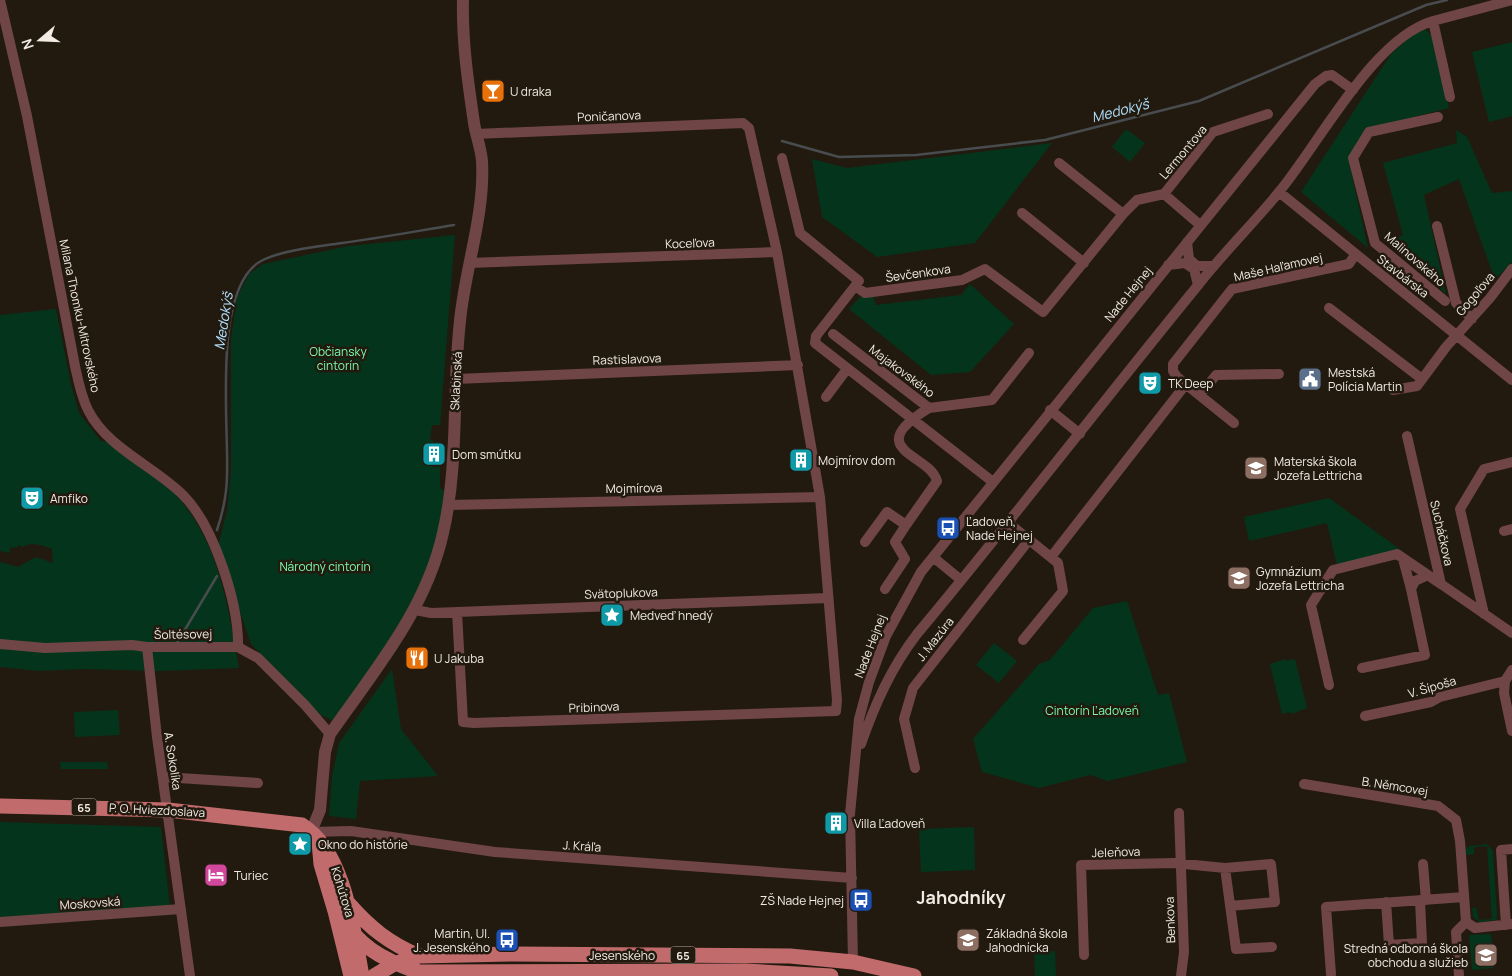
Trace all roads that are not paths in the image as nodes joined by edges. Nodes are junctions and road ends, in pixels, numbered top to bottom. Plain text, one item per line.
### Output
1 (0, 0) edge
2 (463, 0) edge
3 (1512, 0) edge
4 (1433, 20) junction
5 (1353, 90) junction
6 (1450, 98) dead end
7 (1268, 114) dead end
8 (1438, 117) dead end
9 (476, 134) junction
10 (782, 158) dead end
11 (1059, 163) dead end
12 (1279, 192) junction
13 (1164, 194) junction
14 (1022, 213) dead end
15 (1123, 214) junction
16 (1200, 225) junction
17 (1437, 226) dead end
18 (1187, 242) junction
19 (777, 252) junction
20 (1355, 255) junction
21 (469, 263) junction
22 (1084, 263) junction
23 (1168, 265) junction
24 (1214, 266) junction
25 (986, 269) joint
26 (1512, 269) edge
27 (857, 284) junction
28 (1198, 285) junction
29 (1445, 301) junction
30 (1456, 303) junction
31 (1328, 308) dead end
32 (1432, 315) junction
33 (1472, 319) junction
34 (833, 334) dead end
35 (1457, 335) junction
36 (1029, 353) dead end
37 (798, 365) junction
38 (847, 369) junction
39 (1279, 374) dead end
40 (456, 378) junction
41 (1422, 379) junction
42 (1512, 380) edge
43 (1186, 384) junction
44 (1393, 390) dead end
45 (1200, 395) junction
46 (826, 397) dead end
47 (929, 408) junction
48 (1050, 410) junction
49 (913, 418) junction
50 (1234, 423) dead end
51 (1080, 434) junction
52 (1407, 436) dead end
53 (1512, 462) edge
54 (993, 482) junction
55 (820, 497) junction
56 (449, 505) junction
57 (1007, 522) junction
58 (906, 525) junction
59 (1029, 540) junction
60 (865, 542) dead end
61 (933, 557) junction
62 (1051, 557) junction
63 (1404, 559) junction
64 (1428, 575) junction
65 (961, 580) junction
66 (1441, 584) junction
67 (885, 589) dead end
68 (1411, 589) junction
69 (828, 598) junction
70 (415, 610) junction
71 (457, 612) junction
72 (1484, 614) junction
73 (1512, 633) edge
74 (1023, 640) dead end
75 (0, 644) edge
76 (147, 647) junction
77 (238, 647) junction
78 (1362, 668) dead end
79 (1512, 670) edge
80 (1505, 681) junction
81 (1329, 685) dead end
82 (1366, 716) dead end
83 (1512, 731) edge
84 (330, 734) junction
85 (857, 754) junction
86 (915, 768) dead end
87 (163, 777) junction
88 (258, 783) dead end
89 (1304, 784) dead end
90 (0, 806) edge
91 (168, 810) junction
92 (1179, 813) dead end
93 (315, 837) junction
94 (1512, 849) edge
95 (1181, 863) junction
96 (1423, 864) dead end
97 (1225, 868) junction
98 (1507, 876) edge
99 (852, 878) junction
100 (1464, 897) junction
101 (1423, 900) junction
102 (1386, 902) junction
103 (1230, 906) junction
104 (342, 907) junction
105 (181, 909) junction
106 (0, 922) edge
107 (1466, 922) junction
108 (1509, 924) edge
109 (355, 937) junction
110 (1272, 947) dead end
111 (1084, 955) dead end
112 (419, 956) junction
113 (394, 964) junction
114 (856, 969) edge
115 (190, 972) edge
116 (413, 974) edge
117 (1331, 974) dead end
118 (351, 976) edge
119 (362, 976) edge
120 (374, 976) edge
121 (832, 976) edge
122 (837, 976) edge
123 (914, 976) edge
124 (1181, 976) edge
125 (1459, 976) edge

1 - 77 street, Milana Thomku-Mitrovského
2 - 9 street, Sklabinská
3 - 4 street, Nade Hejnej
4 - 5 street, Nade Hejnej
4 - 6 street
5 - 12 street, Nade Hejnej
5 - 16 street, Nade Hejnej
7 - 13 street, Lermontova
8 - 29 street, Malinovského
9 - 19 street, Poničanova
9 - 21 street, Sklabinská
10 - 27 street, Ševčenkova
11 - 15 street
12 - 20 street, Stavbárska
12 - 24 street, Nade Hejnej
13 - 15 street, Lermontova
13 - 16 street
14 - 22 street
15 - 22 street, Lermontova
16 - 18 street, Nade Hejnej
17 - 30 street, Malinovského
18 - 23 street, Nade Hejnej
18 - 24 street
19 - 21 street, Koceľova
19 - 37 street
20 - 32 street, Stavbárska
20 - 43 street, Maše Haľamovej
21 - 40 street, Sklabinská
22 - 25 street, Lermontova
23 - 28 street
23 - 48 street, Nade Hejnej
24 - 28 street, Nade Hejnej
25 - 27 street, Ševčenkova
26 - 33 street, Gogoľova
27 - 38 street
28 - 51 street, Nade Hejnej
29 - 30 street
29 - 32 street
30 - 33 street
31 - 41 street
32 - 35 street, Stavbárska
33 - 35 street, Gogoľova
34 - 47 street, Majakovského
35 - 41 street, Gogoľova
35 - 42 street, Stavbárska
36 - 47 street, Majakovského
37 - 40 street, Rastislavova
37 - 55 street
38 - 46 street
38 - 49 street
39 - 45 street
40 - 56 street, Sklabinská
41 - 44 street
43 - 45 street, Maše Haľamovej
43 - 62 street
45 - 50 street, Maše Haľamovej
47 - 49 street
48 - 51 street
48 - 54 street, Nade Hejnej
49 - 54 street
49 - 58 street
51 - 57 street, Nade Hejnej
52 - 66 street, Sucháčkova
53 - 72 street, Sucháčkova
54 - 61 street, Nade Hejnej
55 - 56 street, Mojmírova
55 - 69 street
56 - 70 street, Sklabinská
57 - 59 street
57 - 65 street, Nade Hejnej
58 - 60 street
58 - 67 street
59 - 62 street
59 - 86 street, J. Mazúra
61 - 65 street
61 - 85 street, Nade Hejnej
62 - 74 street
63 - 64 street
63 - 68 street
63 - 81 street
64 - 66 street
64 - 68 street
65 - 85 street, Nade Hejnej
66 - 72 street, Sucháčkova
68 - 78 street
69 - 71 street, Svätoplukova
69 - 71 street, Pribinova
70 - 71 street, Svätoplukova
70 - 84 street, Sklabinská
72 - 73 street, Sucháčkova
75 - 76 street, Šoltésovej
76 - 77 street, Šoltésovej
76 - 87 street, A. Sokolíka
77 - 84 street
79 - 80 street
80 - 82 street, V. Šípoša
80 - 83 street
84 - 93 street
85 - 99 street, Nade Hejnej
87 - 88 street
87 - 91 street, A. Sokolíka
89 - 100 street, B. Němcovej
90 - 91 main road, P. O. Hviezdoslava / 65
91 - 93 main road, P. O. Hviezdoslava / 65
91 - 105 street, A. Sokolíka
92 - 95 street, Benkova
93 - 99 street, J. Kráľa
93 - 104 main road, Kohútova / 65
94 - 98 street
95 - 97 street
95 - 111 street, Jeleňova
95 - 124 street, Benkova
96 - 101 street
97 - 103 street
97 - 103 street
98 - 108 street
99 - 114 street, Nade Hejnej
100 - 101 street
100 - 107 street, B. Němcovej
101 - 102 street
101 - 102 street
102 - 117 street
103 - 110 street
104 - 109 main road, Jesenského / 65
104 - 112 main road, Jesenského / 65
104 - 118 main road, Kohútova / 65
105 - 106 street, Moskovská
105 - 115 street, A. Sokolíka
107 - 108 street
107 - 125 street
109 - 113 main road, Jesenského / 65
109 - 119 main road, 65
112 - 113 main road, Jesenského / 65
112 - 114 main road, Jesenského / 65
113 - 116 main road, Jesenského / 65
113 - 120 main road, Jesenského / 65
114 - 122 main road
114 - 123 main road, Jesenského / 65
116 - 121 main road, Jesenského / 65

